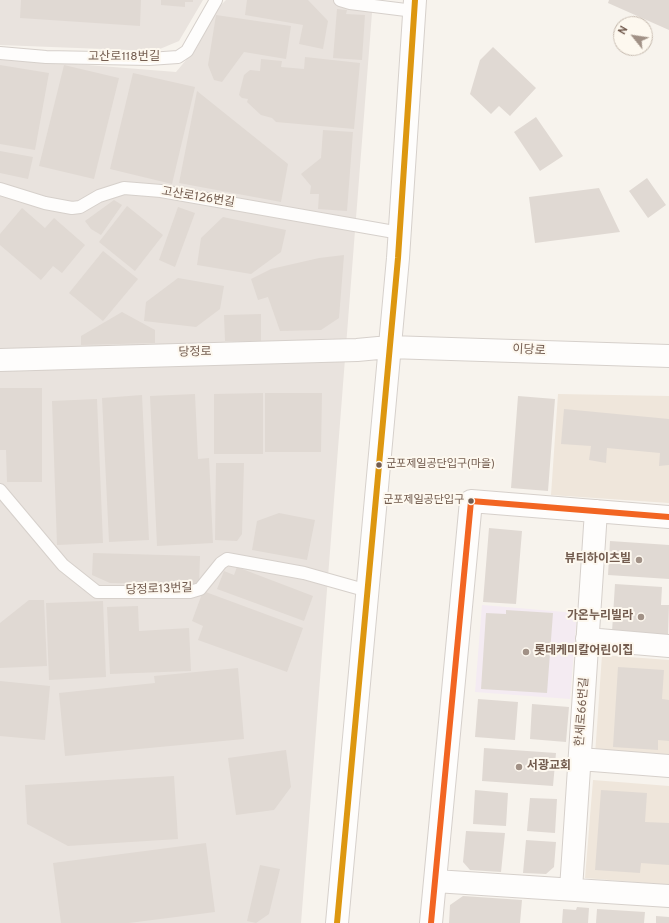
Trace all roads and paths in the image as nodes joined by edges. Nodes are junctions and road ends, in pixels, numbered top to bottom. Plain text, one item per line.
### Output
1 (216, 0) edge
2 (340, 0) edge
3 (414, 5) edge
4 (0, 53) edge
5 (0, 189) edge
6 (400, 233) junction
7 (389, 347) junction
8 (669, 356) edge
9 (0, 360) edge
10 (0, 490) edge
11 (596, 511) junction
12 (669, 518) edge
13 (368, 591) junction
14 (587, 639) junction
15 (669, 646) edge
16 (580, 759) junction
17 (669, 766) edge
18 (435, 881) junction
19 (571, 889) junction
20 (669, 896) edge
21 (337, 923) edge
22 (431, 923) edge

1 - 4 lane, 고산로118번길
2 - 3 lane
3 - 6 street
5 - 6 lane, 고산로126번길
6 - 7 street
7 - 8 street, 이당로
7 - 9 street, 당정로
7 - 13 street
10 - 13 lane, 당정로13번길
11 - 12 street
11 - 14 street, 한세로66번길
11 - 18 street
13 - 21 street
14 - 15 street
14 - 16 street, 한세로66번길
16 - 17 street
16 - 19 street, 한세로66번길
18 - 19 street
18 - 22 street
19 - 20 street

